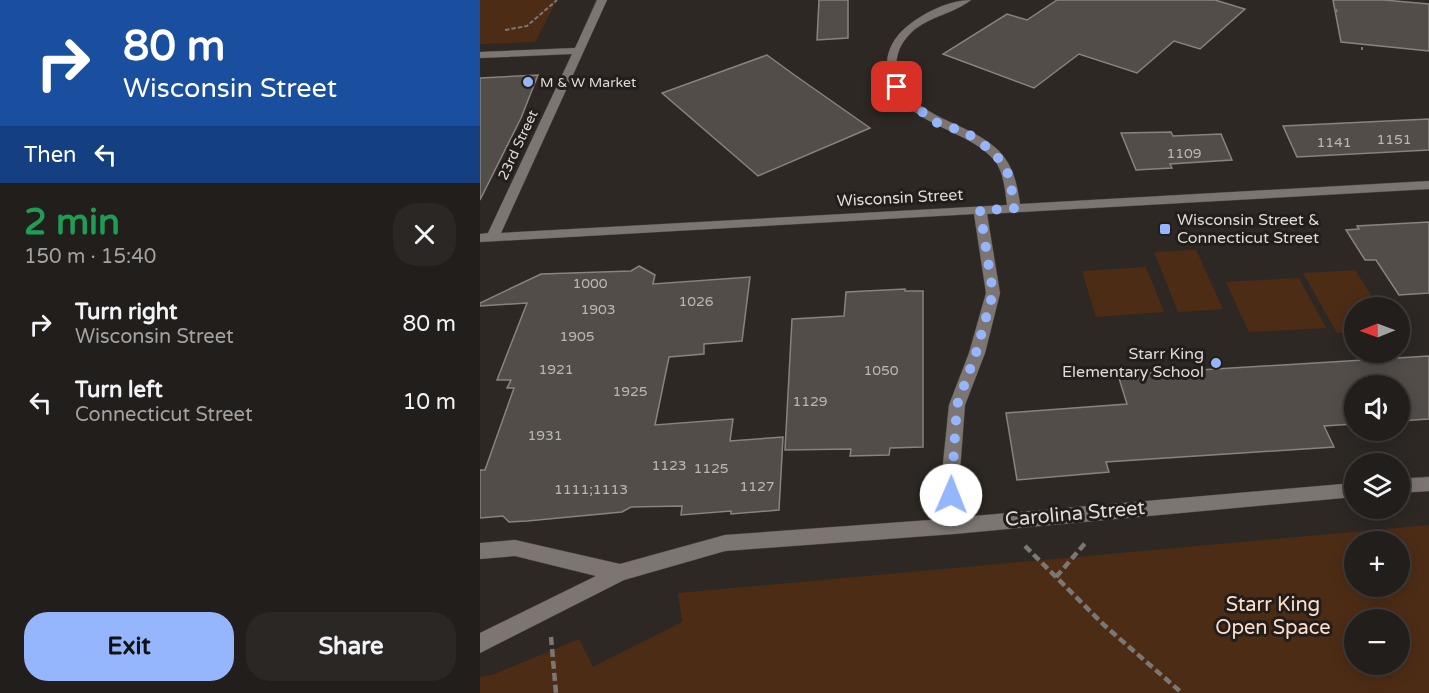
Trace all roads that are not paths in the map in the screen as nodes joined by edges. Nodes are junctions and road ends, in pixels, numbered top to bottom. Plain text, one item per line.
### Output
1 (602, 0) edge
2 (966, 0) edge
3 (578, 51) junction
4 (480, 55) edge
5 (1429, 185) edge
6 (1014, 209) junction
7 (980, 210) junction
8 (486, 238) edge
9 (1429, 484) edge
10 (1410, 485) edge
11 (1344, 491) edge
12 (954, 526) junction
13 (480, 551) edge
14 (620, 573) junction
15 (480, 643) edge

1 - 3 street, 23rd Street
2 - 6 street
3 - 4 street
3 - 8 street, 23rd Street
5 - 6 street, Wisconsin Street
6 - 7 street, Wisconsin Street
7 - 8 street, Wisconsin Street
7 - 12 street
9 - 10 street
11 - 12 street, Carolina Street
12 - 14 street, Carolina Street
13 - 14 street, Carolina Street
14 - 15 street, Carolina Street

